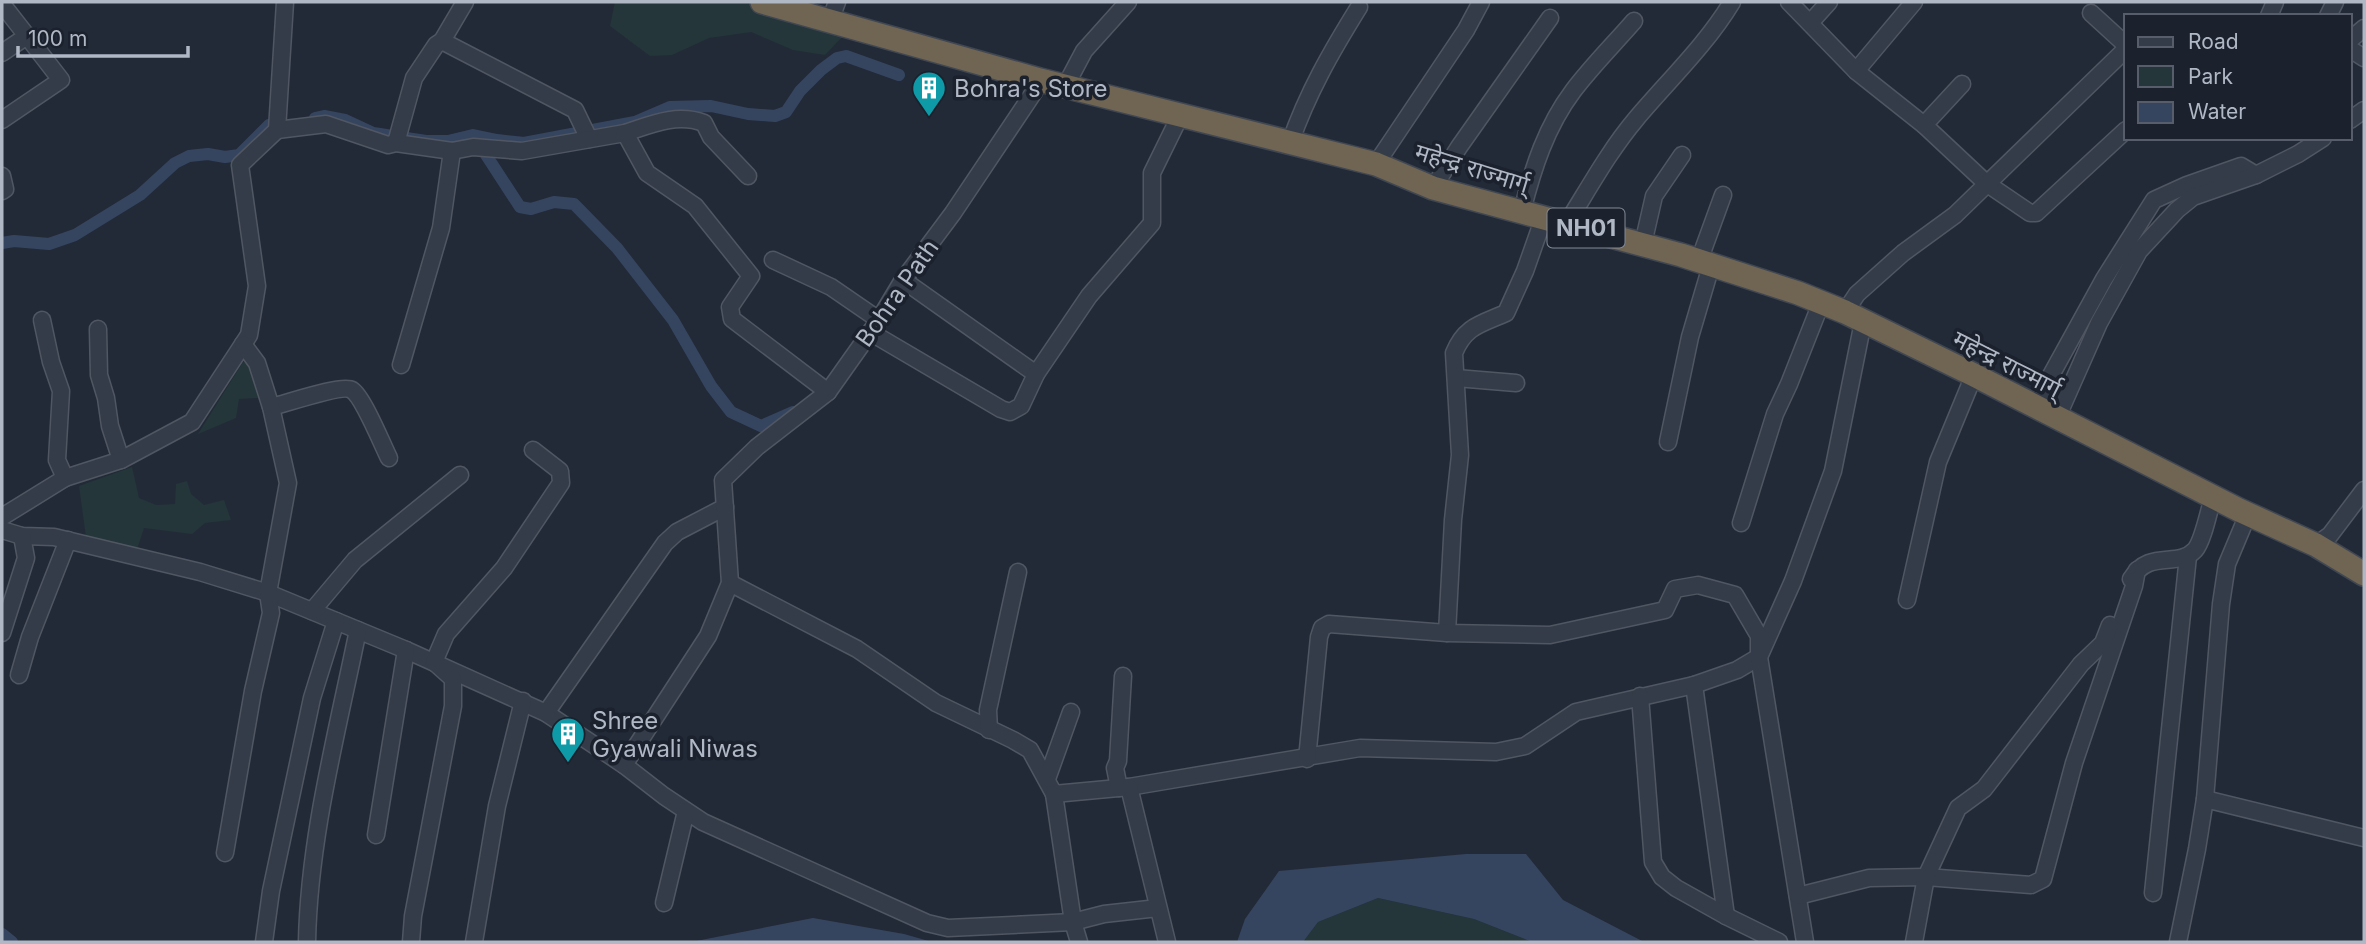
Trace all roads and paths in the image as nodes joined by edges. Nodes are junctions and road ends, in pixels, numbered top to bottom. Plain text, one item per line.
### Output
1 (285, 2) edge
2 (464, 2) edge
3 (762, 2) edge
4 (1128, 2) edge
5 (1481, 2) edge
6 (1732, 2) edge
7 (1789, 2) edge
8 (1829, 2) edge
9 (1914, 2) edge
10 (2, 5) edge
11 (1359, 7) dead end
12 (834, 11) edge
13 (2091, 13) dead end
14 (1550, 19) dead end
15 (1634, 21) dead end
16 (1810, 23) junction
17 (27, 36) junction
18 (442, 41) junction
19 (2124, 45) edge
20 (2124, 49) edge
21 (2, 53) edge
22 (1856, 71) junction
23 (1040, 80) junction
24 (1962, 84) dead end
25 (1066, 85) junction
26 (1180, 116) junction
27 (2, 120) edge
28 (1924, 125) junction
29 (277, 130) junction
30 (625, 132) junction
31 (2124, 132) edge
32 (588, 139) junction
33 (2320, 140) edge
34 (396, 143) junction
35 (1290, 143) junction
36 (452, 151) junction
37 (1682, 155) dead end
38 (1376, 164) junction
39 (2256, 175) junction
40 (2, 176) edge
41 (748, 176) dead end
42 (1986, 183) junction
43 (1433, 188) junction
44 (2, 191) edge
45 (1723, 195) dead end
46 (1533, 214) junction
47 (1567, 223) junction
48 (1643, 244) junction
49 (773, 260) dead end
50 (1705, 263) junction
51 (903, 280) junction
52 (1821, 303) junction
53 (1854, 317) junction
54 (42, 320) dead end
55 (875, 326) junction
56 (98, 329) dead end
57 (243, 344) junction
58 (401, 365) dead end
59 (1036, 374) junction
60 (1974, 374) junction
61 (1456, 378) junction
62 (1516, 383) dead end
63 (828, 393) junction
64 (271, 407) junction
65 (2057, 418) junction
66 (1668, 442) dead end
67 (533, 450) dead end
68 (389, 458) dead end
69 (121, 460) junction
70 (460, 475) dead end
71 (65, 478) junction
72 (2364, 490) edge
73 (2213, 497) junction
74 (725, 507) junction
75 (2248, 514) junction
76 (2, 517) edge
77 (1741, 523) dead end
78 (2, 530) edge
79 (22, 536) junction
80 (68, 540) junction
81 (2316, 545) junction
82 (2188, 556) junction
83 (2137, 570) junction
84 (1018, 572) dead end
85 (2364, 573) edge
86 (730, 583) junction
87 (268, 593) junction
88 (1907, 600) dead end
89 (312, 611) junction
90 (336, 621) junction
91 (358, 630) junction
92 (2, 633) edge
93 (1447, 633) junction
94 (406, 650) junction
95 (1759, 657) junction
96 (434, 662) junction
97 (19, 675) dead end
98 (1123, 676) dead end
99 (1694, 685) junction
100 (1640, 696) junction
101 (523, 701) junction
102 (1071, 712) dead end
103 (546, 713) junction
104 (989, 730) junction
105 (1307, 759) junction
106 (624, 765) junction
107 (1050, 787) junction
108 (1124, 787) junction
109 (2205, 799) junction
110 (686, 811) junction
111 (376, 835) dead end
112 (2364, 838) edge
113 (225, 853) dead end
114 (1926, 877) junction
115 (2153, 893) dead end
116 (1798, 897) junction
117 (664, 903) dead end
118 (1158, 908) junction
119 (1726, 916) junction
120 (1073, 922) junction
121 (264, 942) edge
122 (307, 942) edge
123 (411, 942) edge
124 (474, 942) edge
125 (1079, 942) edge
126 (1167, 942) edge
127 (1779, 942) edge
128 (1805, 942) edge
129 (1914, 942) edge
130 (2178, 942) edge

1 - 29 street
2 - 18 street
3 - 12 highway, महेन्द्र राज्मार्ग् / NH01
4 - 25 street
5 - 38 street
6 - 47 street
7 - 16 street
8 - 16 street
9 - 22 street
10 - 17 street
11 - 35 street
12 - 23 highway, महेन्द्र राज्मार्ग् / NH01
13 - 19 street
14 - 43 street
15 - 46 street
16 - 22 street
17 - 21 street
17 - 27 street
18 - 32 street
18 - 34 street
20 - 42 street
22 - 28 street
23 - 25 highway, महेन्द्र राज्मार्ग् / NH01
23 - 51 street, Bohra Path
24 - 28 street
25 - 26 highway, महेन्द्र राज्मार्ग् / NH01
26 - 35 highway, महेन्द्र राज्मार्ग् / NH01
26 - 59 street
28 - 42 street
29 - 34 street
29 - 57 street
30 - 32 street
30 - 41 street
30 - 63 street
31 - 42 street
32 - 36 street
33 - 39 street
34 - 36 street
35 - 38 highway, महेन्द्र राज्मार्ग् / NH01
36 - 58 street
37 - 48 street
38 - 43 highway, महेन्द्र राज्मार्ग् / NH01
39 - 65 street
39 - 65 street
40 - 44 street
42 - 53 street
43 - 46 highway, महेन्द्र राज्मार्ग् / NH01
45 - 50 street
46 - 47 highway, महेन्द्र राज्मार्ग् / NH01
46 - 61 street
47 - 48 highway, महेन्द्र राज्मार्ग् / NH01
48 - 50 highway, महेन्द्र राज्मार्ग् / NH01
49 - 55 street
50 - 52 highway, महेन्द्र राज्मार्ग् / NH01
50 - 66 street
51 - 55 street, Bohra Path
51 - 59 street
52 - 53 highway, महेन्द्र राज्मार्ग् / NH01
52 - 77 street
53 - 60 highway, महेन्द्र राज्मार्ग् / NH01
53 - 95 street
54 - 71 street
55 - 59 street
55 - 63 street, Bohra Path
56 - 69 street
57 - 64 street
57 - 69 street
60 - 65 highway, महेन्द्र राज्मार्ग् / NH01
60 - 88 street
61 - 62 street
61 - 93 street
63 - 74 street, Bohra Path
64 - 68 street
64 - 87 street
65 - 73 highway, महेन्द्र राज्मार्ग् / NH01
67 - 96 street
69 - 71 street
70 - 89 street
71 - 76 street
72 - 81 street
73 - 75 highway, महेन्द्र राज्मार्ग् / NH01
73 - 82 street
74 - 86 street
74 - 103 street
75 - 81 highway, महेन्द्र राज्मार्ग् / NH01
75 - 109 street
78 - 79 street
79 - 80 street
79 - 92 street
80 - 87 street
80 - 97 street
81 - 85 highway, महेन्द्र राज्मार्ग् / NH01
82 - 83 street
82 - 115 street
83 - 114 street
83 - 114 street
84 - 104 street
86 - 104 street
86 - 106 street
87 - 89 street
87 - 113 street
89 - 90 street
90 - 91 street
90 - 121 street
91 - 94 street
91 - 122 street
93 - 95 street
93 - 105 street
94 - 96 street
94 - 111 street
95 - 99 street
95 - 116 street
96 - 101 street
96 - 123 street
98 - 108 street
99 - 100 street
99 - 119 street
100 - 105 street
100 - 119 street
101 - 103 street
101 - 124 street
102 - 107 street
103 - 106 street
104 - 107 street
105 - 108 street
106 - 110 street
107 - 108 street
107 - 120 street
108 - 118 street
109 - 112 street
109 - 130 street
110 - 117 street
110 - 120 street
114 - 116 street
114 - 129 street
116 - 128 street
118 - 120 street
118 - 126 street
119 - 127 street
120 - 125 street

